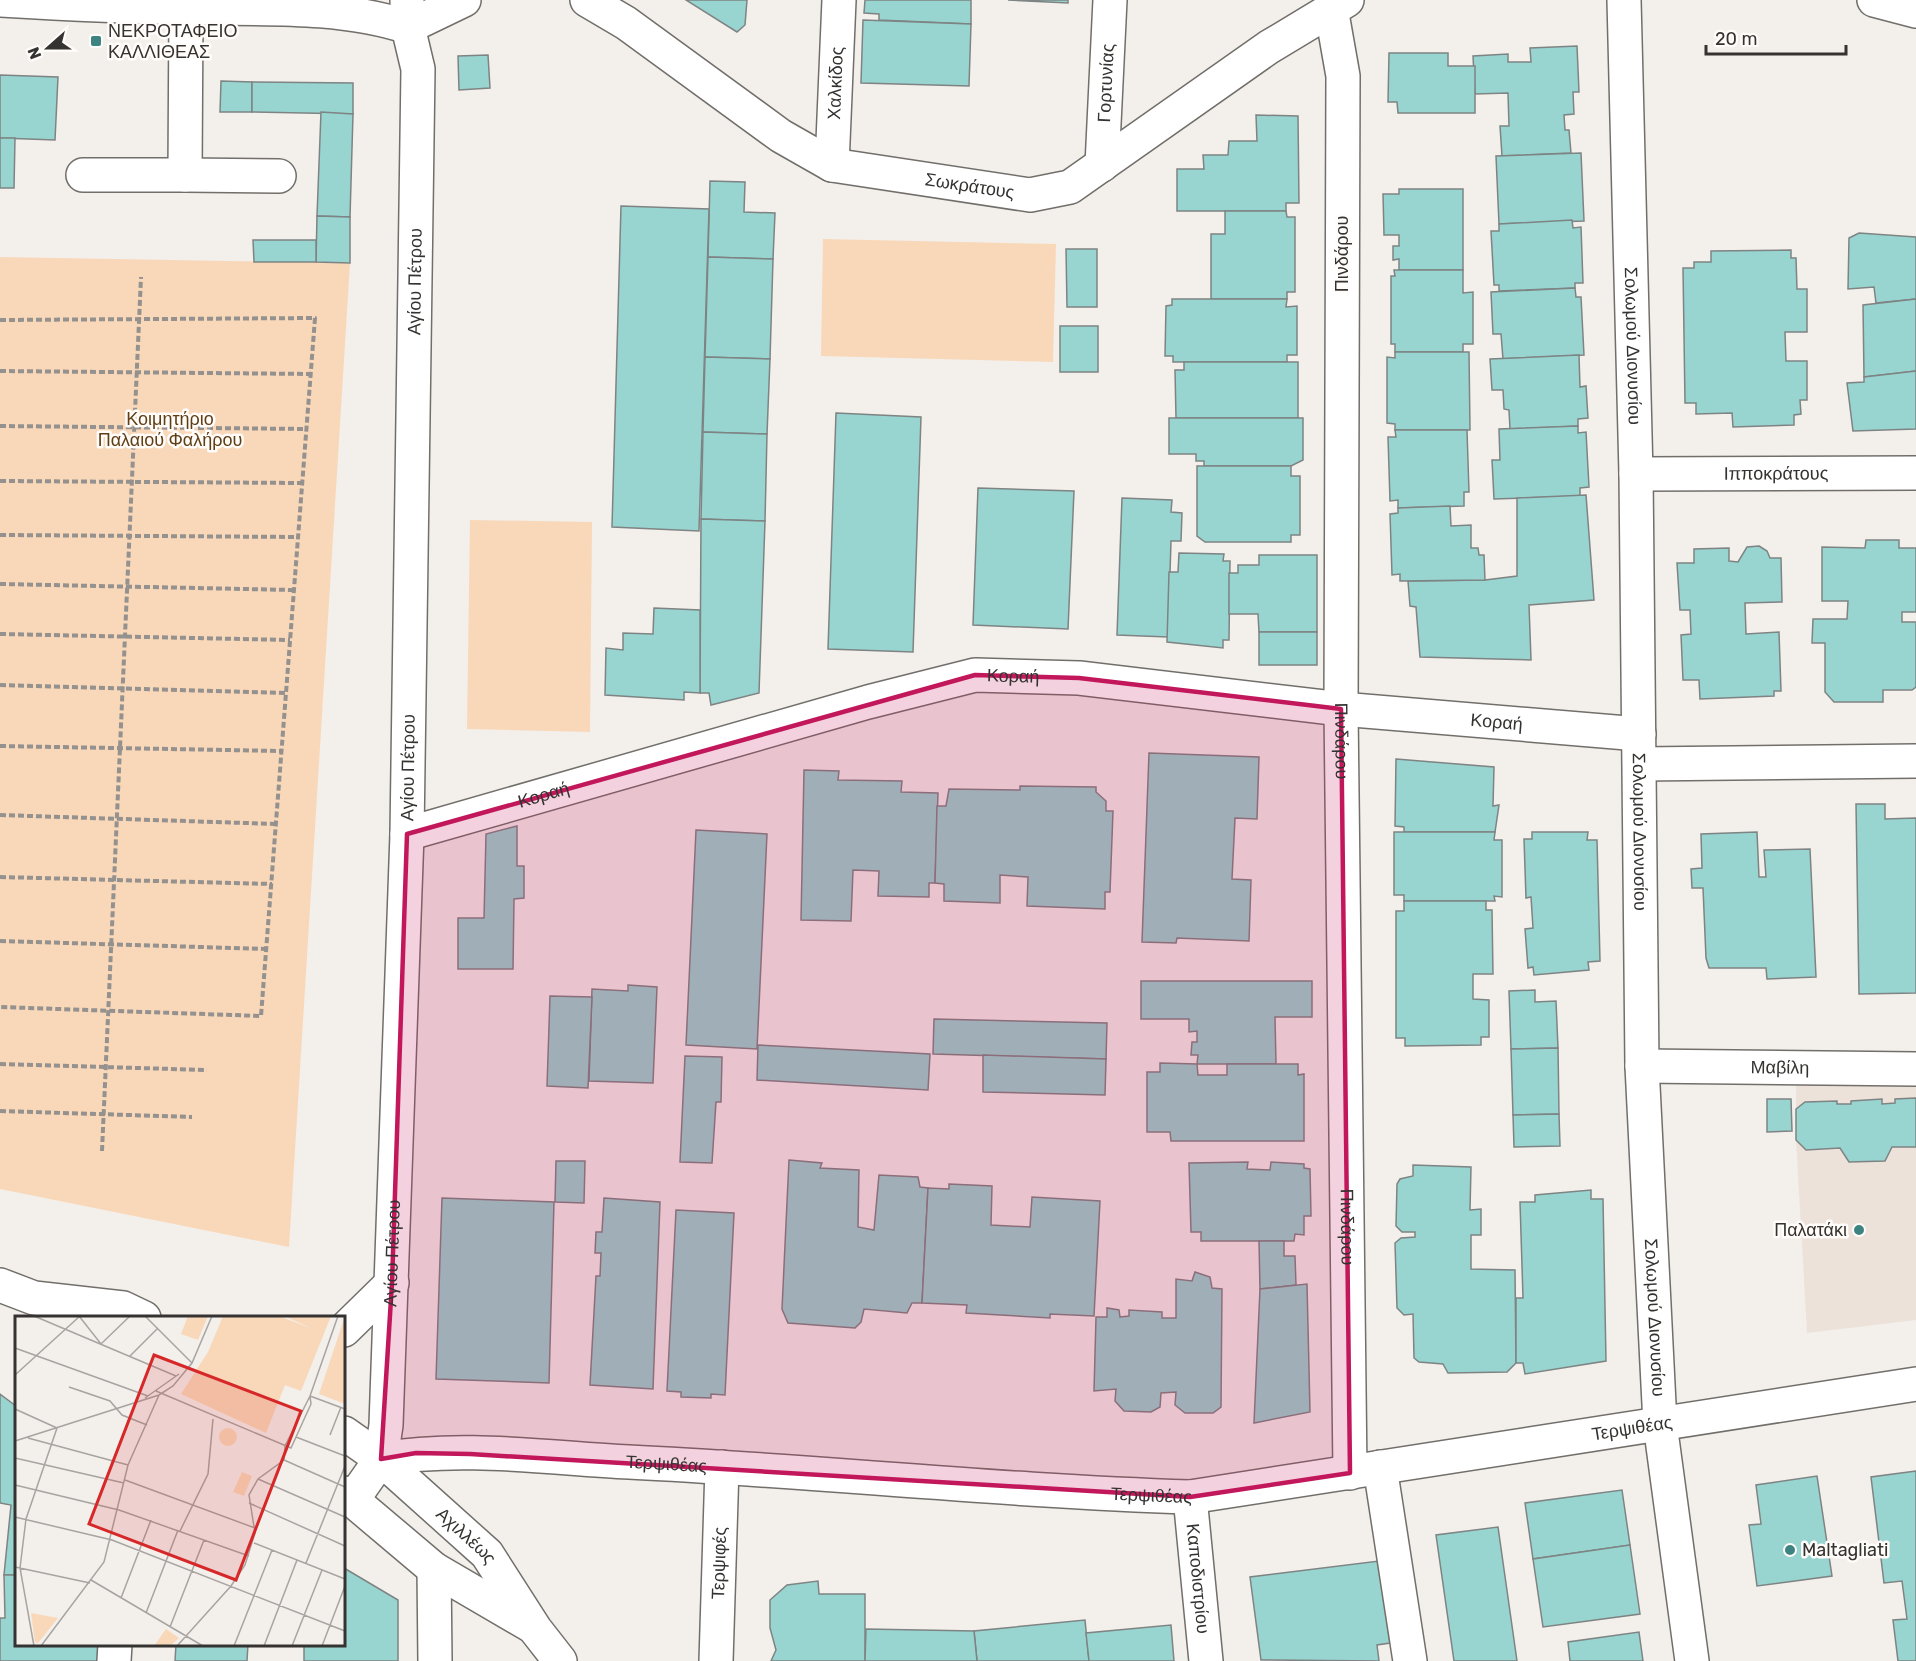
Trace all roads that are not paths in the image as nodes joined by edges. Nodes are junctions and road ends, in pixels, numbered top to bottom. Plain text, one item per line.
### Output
1 (1, 0) edge
2 (464, 0) edge
3 (587, 0) edge
4 (839, 0) edge
5 (1110, 0) edge
6 (1624, 0) edge
7 (1874, 0) edge
8 (270, 4) edge
9 (1339, 4) edge
10 (186, 8) junction
11 (1916, 10) edge
12 (408, 14) edge
13 (832, 165) junction
14 (1102, 165) junction
15 (83, 175) dead end
16 (185, 175) junction
17 (279, 176) dead end
18 (1916, 473) edge
19 (1636, 474) junction
20 (1341, 709) junction
21 (1640, 749) junction
22 (1916, 761) edge
23 (407, 834) junction
24 (1642, 1066) junction
25 (1916, 1069) edge
26 (392, 1283) junction
27 (0, 1285) edge
28 (34, 1298) junction
29 (60, 1316) edge
30 (142, 1316) edge
31 (345, 1329) edge
32 (1916, 1384) edge
33 (1660, 1424) junction
34 (345, 1434) edge
35 (381, 1459) junction
36 (722, 1467) junction
37 (1365, 1470) junction
38 (348, 1496) edge
39 (1190, 1497) junction
40 (434, 1569) junction
41 (535, 1629) junction
42 (115, 1646) edge
43 (114, 1661) edge
44 (435, 1661) edge
45 (560, 1661) edge
46 (716, 1661) edge
47 (1206, 1661) edge
48 (1410, 1661) edge
49 (1692, 1661) edge

1 - 10 street
2 - 12 street
3 - 13 street, Σωκράτους
4 - 13 street, Χαλκίδος
5 - 14 street, Γορτυνίας
6 - 19 street, Σολωμού Διονυσίου
7 - 11 street
8 - 10 street
8 - 12 street
9 - 14 street, Σωκράτους
9 - 20 street, Πινδάρου
10 - 16 street
12 - 23 street, Αγίου Πέτρου
13 - 14 street, Σωκράτους
15 - 16 street
16 - 17 street
18 - 19 street, Ιπποκράτους
19 - 21 street, Σολωμού Διονυσίου
20 - 21 street, Κοραή
20 - 23 street, Κοραή
20 - 37 street, Πινδάρου
21 - 22 street, Κοραή
21 - 24 street, Σολωμού Διονυσίου
23 - 26 street, Αγίου Πέτρου
24 - 25 street, Μαβίλη
24 - 33 street, Σολωμού Διονυσίου
26 - 31 street
26 - 35 street, Αγίου Πέτρου
27 - 28 street
28 - 29 street
28 - 30 street
32 - 33 street, Τερψιθέας
33 - 37 street, Τερψιθέας
33 - 49 street, Σολωμού Διονυσίου
34 - 35 street, Αχιλλέως
35 - 36 street, Τερψιθέας
35 - 38 street, Αγίου Πέτρου
35 - 41 street, Αχιλλέως
36 - 39 street, Τερψιθέας
36 - 46 street, Τερψιφές
37 - 39 street, Τερψιθέας
37 - 48 street, Πινδάρου
38 - 40 street, Αχιλλέως
39 - 47 street, Καποδιστρίου
40 - 41 street, Αχιλλέως
40 - 44 street
41 - 45 street, Αχιλλέως
42 - 43 street

